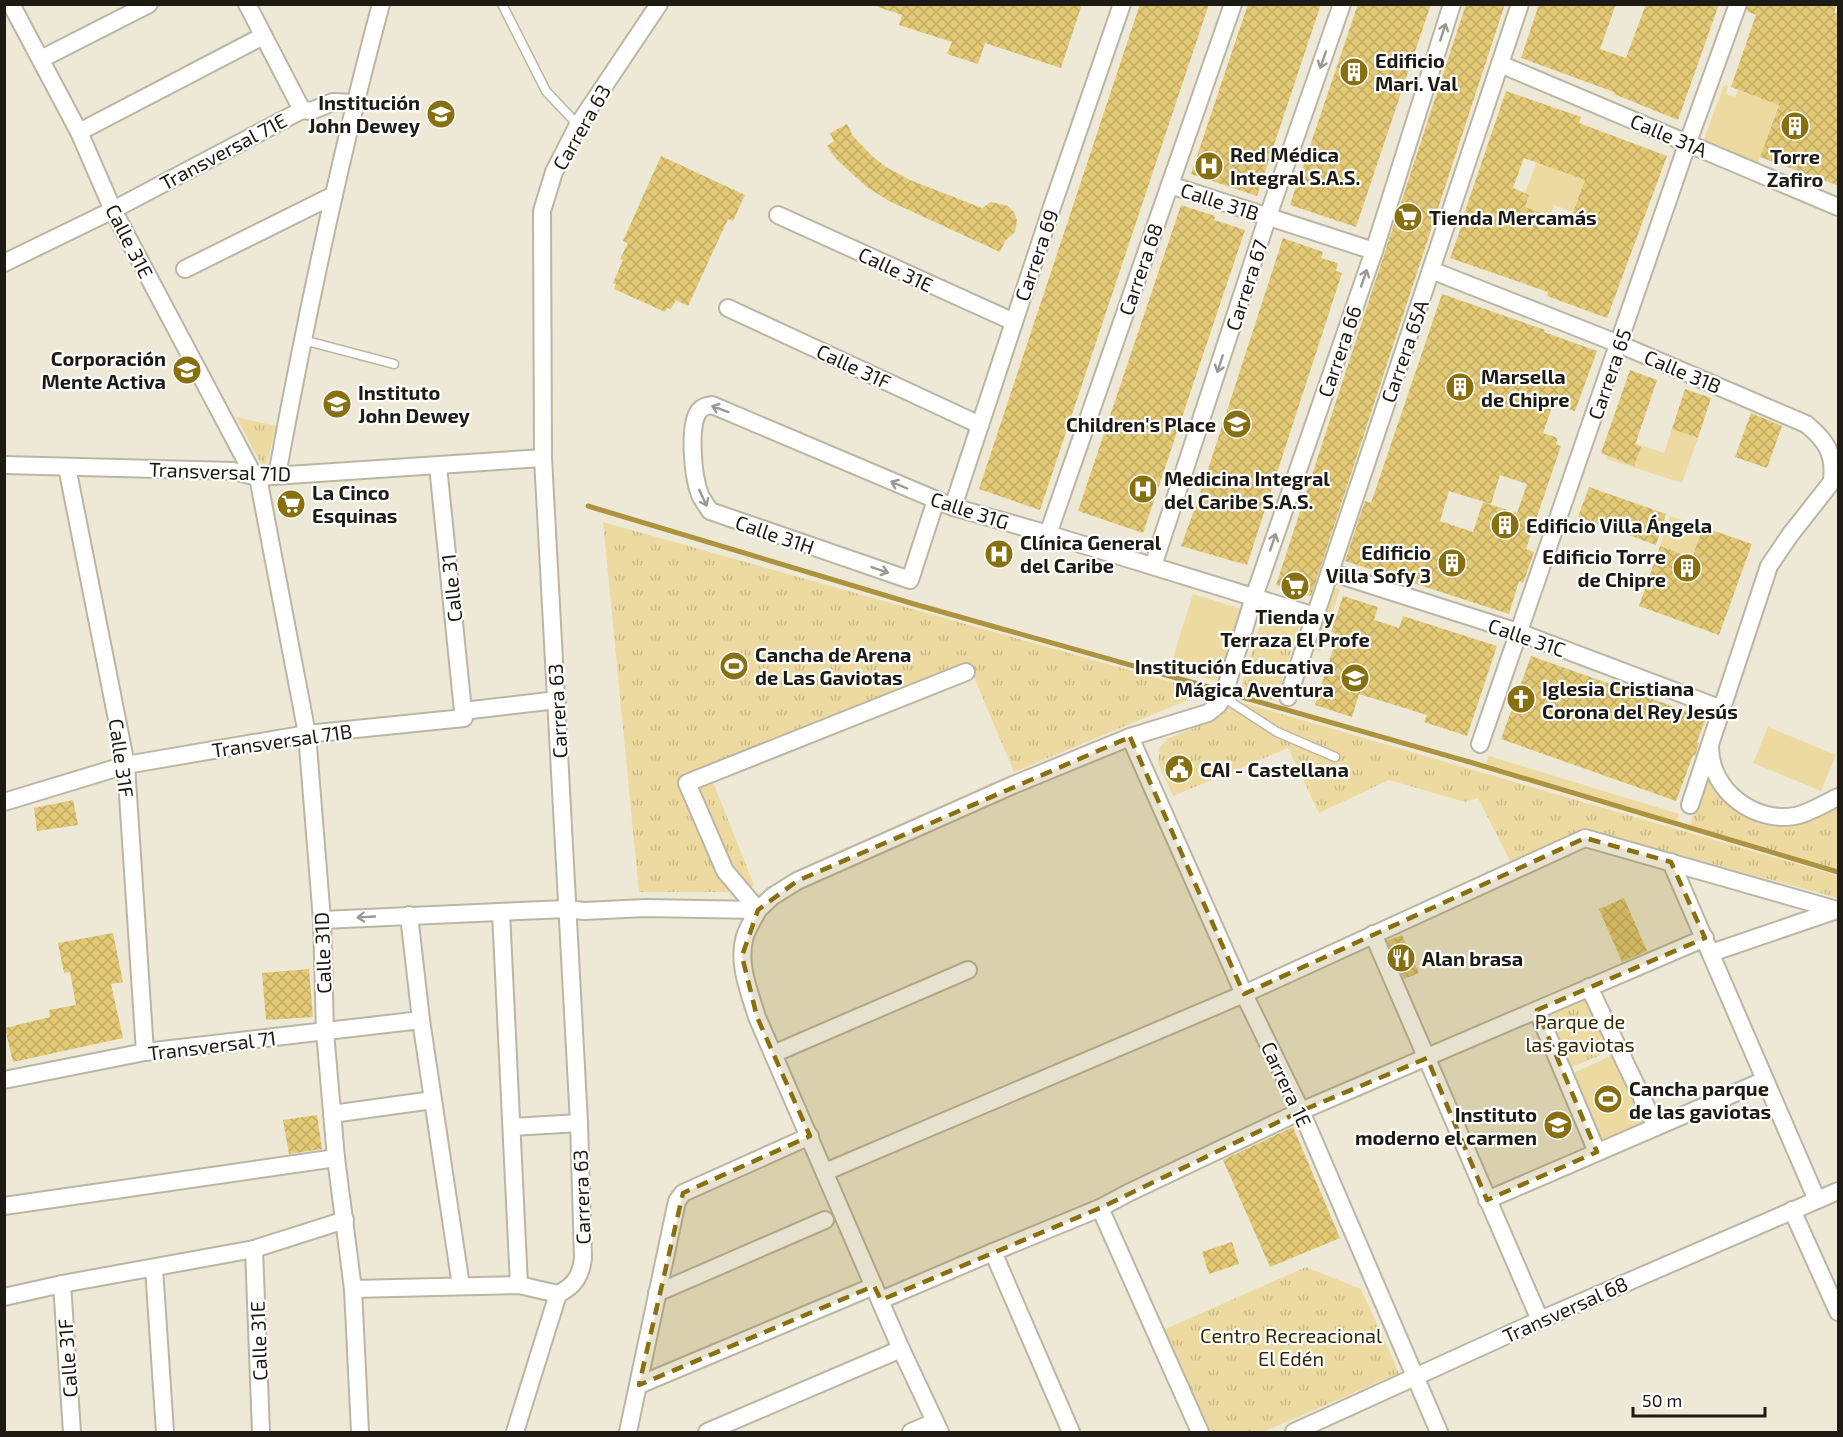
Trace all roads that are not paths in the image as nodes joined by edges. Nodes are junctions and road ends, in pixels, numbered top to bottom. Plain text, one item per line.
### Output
1 (11, 4) edge
2 (149, 4) edge
3 (247, 4) edge
4 (381, 4) edge
5 (502, 4) edge
6 (659, 4) edge
7 (1122, 4) edge
8 (1233, 4) edge
9 (1342, 4) edge
10 (1452, 4) edge
11 (1520, 4) edge
12 (1738, 4) edge
13 (263, 36) junction
14 (41, 59) junction
15 (1500, 64) junction
16 (355, 103) junction
17 (302, 110) junction
18 (578, 125) junction
19 (79, 132) junction
20 (1688, 142) junction
21 (1170, 185) junction
22 (334, 195) junction
23 (1839, 207) edge
24 (112, 210) junction
25 (778, 215) dead end
26 (1268, 216) junction
27 (1374, 251) junction
28 (4, 263) edge
29 (185, 268) dead end
30 (1431, 270) junction
31 (728, 308) dead end
32 (1014, 322) junction
33 (302, 339) junction
34 (1619, 344) junction
35 (394, 364) dead end
36 (980, 425) junction
37 (693, 441) joint
38 (543, 458) junction
39 (4, 465) edge
40 (438, 466) junction
41 (67, 467) junction
42 (256, 476) junction
43 (277, 476) junction
44 (1835, 477) edge
45 (936, 500) junction
46 (953, 507) junction
47 (1048, 534) junction
48 (1153, 566) junction
49 (1330, 572) junction
50 (1254, 597) junction
51 (1315, 616) junction
52 (1518, 632) junction
53 (966, 672) dead end
54 (1223, 697) junction
55 (1288, 698) dead end
56 (557, 700) junction
57 (1722, 709) junction
58 (463, 711) junction
59 (307, 734) junction
60 (1130, 737) junction
61 (1480, 744) dead end
62 (1710, 745) junction
63 (1335, 757) dead end
64 (126, 765) junction
65 (1839, 797) edge
66 (4, 802) edge
67 (1690, 805) dead end
68 (1671, 862) junction
69 (566, 909) junction
70 (758, 910) junction
71 (501, 912) junction
72 (1838, 912) edge
73 (409, 915) junction
74 (322, 920) junction
75 (1373, 934) junction
76 (1708, 946) junction
77 (968, 970) dead end
78 (1588, 987) junction
79 (1244, 993) junction
80 (1537, 1010) junction
81 (420, 1020) junction
82 (325, 1032) junction
83 (145, 1053) junction
84 (773, 1054) junction
85 (1427, 1058) junction
86 (4, 1080) edge
87 (1766, 1080) junction
88 (433, 1100) junction
89 (1301, 1111) junction
90 (332, 1114) junction
91 (579, 1124) junction
92 (512, 1127) junction
93 (1656, 1127) junction
94 (810, 1136) junction
95 (1597, 1152) junction
96 (336, 1158) junction
97 (825, 1172) junction
98 (1839, 1191) edge
99 (1487, 1200) junction
100 (1817, 1200) junction
101 (4, 1206) edge
102 (1100, 1208) junction
103 (1792, 1210) junction
104 (345, 1220) junction
105 (825, 1220) dead end
106 (254, 1249) junction
107 (993, 1252) junction
108 (154, 1268) junction
109 (62, 1284) junction
110 (519, 1285) junction
111 (461, 1286) junction
112 (353, 1289) junction
113 (657, 1293) junction
114 (878, 1293) junction
115 (558, 1294) junction
116 (4, 1297) edge
117 (1839, 1312) edge
118 (1540, 1320) junction
119 (901, 1349) junction
120 (1415, 1376) junction
121 (639, 1385) junction
122 (938, 1427) edge
123 (72, 1432) edge
124 (165, 1432) edge
125 (261, 1432) edge
126 (360, 1432) edge
127 (514, 1432) edge
128 (628, 1432) edge
129 (706, 1432) edge
130 (911, 1432) edge
131 (1071, 1432) edge
132 (1200, 1432) edge
133 (1294, 1432) edge
134 (1439, 1432) edge

1 - 14 street, Calle 31E
2 - 14 street
3 - 13 street
4 - 16 street
5 - 18 lane
6 - 18 street, Carrera 63
7 - 32 street, Carrera 69
8 - 21 street, Carrera 68
9 -> 26 street, Carrera 67
27 -> 10 street, Carrera 66
11 - 15 street, Carrera 65A
12 - 20 street, Carrera 65
13 - 17 street
13 - 19 street
14 - 19 street, Calle 31E
15 - 20 street, Calle 31A
15 - 30 street, Carrera 65A
16 - 17 street, Transversal 71E
16 - 22 street
17 - 24 street, Transversal 71E
18 - 38 street, Carrera 63
19 - 24 street, Calle 31E
20 - 23 street, Calle 31A
20 - 34 street, Carrera 65
21 - 26 street, Calle 31B
21 - 47 street, Carrera 68
22 - 29 street
22 - 33 street
24 - 28 street, Transversal 71E
24 - 42 street, Calle 31E
25 - 32 street, Calle 31E
26 - 27 street, Calle 31B
26 -> 48 street, Carrera 67
50 -> 27 street, Carrera 66
30 - 34 street, Calle 31B
30 - 49 street, Carrera 65A
31 - 36 street, Calle 31F
32 - 36 street, Carrera 69
33 - 35 lane
33 - 43 street
34 - 44 street, Calle 31B
34 - 52 street, Carrera 65
36 - 46 street, Carrera 69
45 -> 37 street, Calle 31G
37 -> 45 street, Calle 31H
38 - 40 street, Transversal 71D
38 - 56 street, Carrera 63
39 - 41 street, Transversal 71D
40 - 43 street, Transversal 71D
40 - 58 street, Calle 31
41 - 42 street, Transversal 71D
41 - 64 street, Calle 31F
42 - 43 street, Transversal 71D
42 - 59 street, Calle 31D
44 - 57 street
45 - 46 street, Calle 31G
46 - 47 street, Calle 31G
47 - 48 street, Calle 31G
48 - 50 street, Calle 31G
49 - 51 street, Carrera 65A
49 - 52 street, Calle 31C
50 - 51 street, Calle 31G
50 - 54 street, Carrera 66
51 - 55 street, Carrera 65A
52 - 57 street, Calle 31C
52 - 61 street, Carrera 65
53 - 70 street
54 - 60 street
54 - 63 lane
56 - 58 street, Transversal 71B
56 - 69 street, Carrera 63
57 - 62 street
58 - 59 street, Transversal 71B
59 - 64 street, Transversal 71B
59 - 74 street, Calle 31D
60 - 70 street
60 - 79 street, Carrera 1E
62 - 65 street
62 - 67 street
64 - 66 street, Transversal 71B
64 - 83 street, Calle 31F
68 - 72 street
68 - 75 street
68 - 76 street
69 - 70 street
69 - 71 street
69 - 91 street, Carrera 63
70 - 84 street
71 - 73 street
71 - 92 street
72 - 76 street
73 -> 74 street
73 - 81 street
74 - 82 street, Calle 31D
75 - 79 street
75 - 85 street
76 - 78 street
76 - 87 street
77 - 84 street
78 - 80 street
78 - 93 street
79 - 89 street, Carrera 1E
79 - 97 street
80 - 85 street
80 - 95 street
81 - 82 street, Transversal 71
81 - 88 street
82 - 83 street, Transversal 71
82 - 90 street, Calle 31D
83 - 86 street, Transversal 71
84 - 94 street
85 - 89 street
85 - 99 street
87 - 93 street
87 - 100 street
88 - 90 street
88 - 111 street
89 - 102 street
89 - 120 street, Carrera 1E
90 - 96 street, Calle 31D
91 - 92 street
91 - 115 street, Carrera 63
92 - 110 street
93 - 95 street
94 - 97 street
94 - 113 street
95 - 99 street
96 - 101 street
96 - 104 street, Calle 31D
97 - 114 street
98 - 100 street, Transversal 68
99 - 118 street
100 - 103 street, Transversal 68
102 - 107 street
102 - 132 street
103 - 117 street
103 - 118 street, Transversal 68
104 - 106 street
104 - 112 street, Calle 31D
105 - 113 street
106 - 108 street
106 - 125 street, Calle 31E
107 - 114 street
107 - 131 street
108 - 109 street
108 - 124 street
109 - 116 street
109 - 123 street, Calle 31F
110 - 111 street
110 - 115 street
111 - 112 street
112 - 126 street, Calle 31D
113 - 121 street
114 - 119 street
114 - 121 street
115 - 127 street
118 - 120 street, Transversal 68
119 - 122 street
119 - 129 street
120 - 133 street, Transversal 68
120 - 134 street, Carrera 1E
121 - 128 street
122 - 130 street

